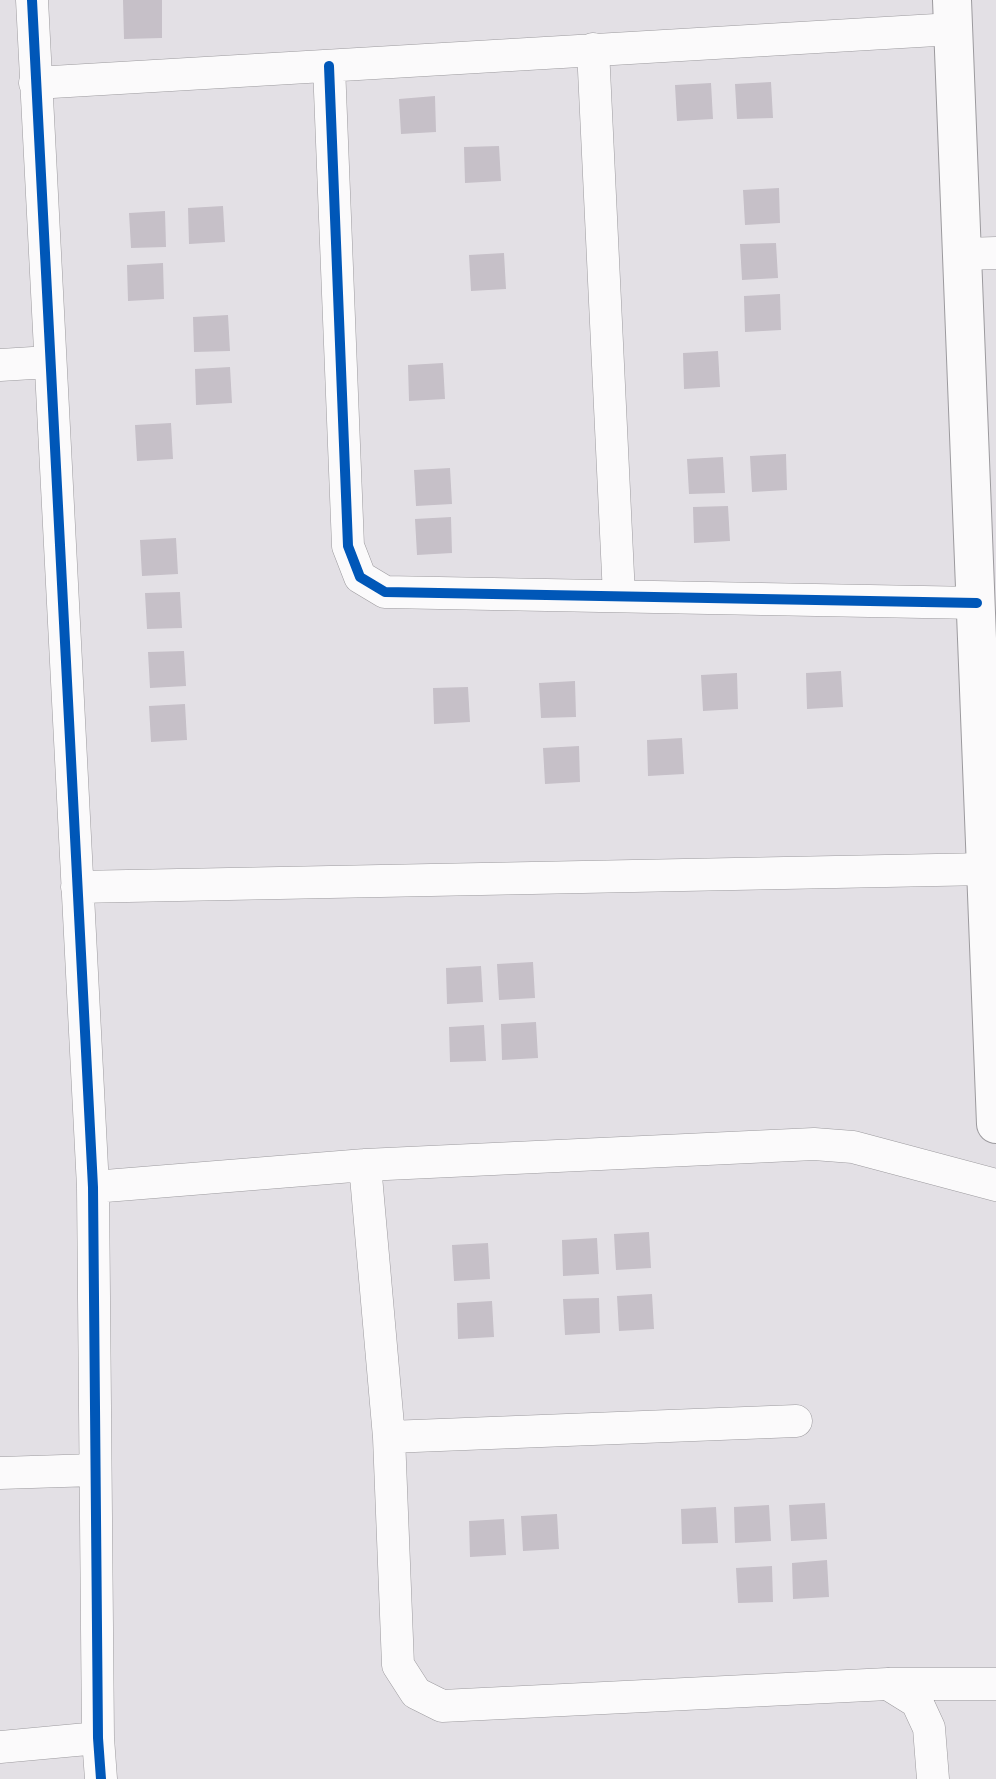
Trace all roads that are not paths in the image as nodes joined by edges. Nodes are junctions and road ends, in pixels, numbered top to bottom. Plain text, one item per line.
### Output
1 (32, 0) edge
2 (953, 15) edge
3 (593, 50) junction
4 (329, 66) junction
5 (35, 83) junction
6 (980, 253) edge
7 (49, 362) junction
8 (0, 365) edge
9 (620, 596) junction
10 (976, 603) junction
11 (987, 869) junction
12 (77, 887) junction
13 (996, 1124) edge
14 (365, 1165) junction
15 (996, 1185) edge
16 (93, 1187) junction
17 (796, 1421) dead end
18 (389, 1437) junction
19 (95, 1469) junction
20 (0, 1473) edge
21 (888, 1684) junction
22 (996, 1684) edge
23 (98, 1738) junction
24 (0, 1747) edge
25 (101, 1779) edge
26 (933, 1779) edge

1 - 5 street
2 - 3 street
2 - 6 street
3 - 4 street
3 - 9 street
4 - 5 street
4 - 9 street
5 - 7 street
6 - 10 street
7 - 8 street
7 - 12 street
9 - 10 street
10 - 11 street
11 - 12 street
11 - 13 street
12 - 16 street
14 - 15 street
14 - 16 street
14 - 18 street
16 - 19 street
17 - 18 street
18 - 21 street
19 - 20 street
19 - 23 street
21 - 22 street
21 - 26 street
23 - 24 street
23 - 25 street

